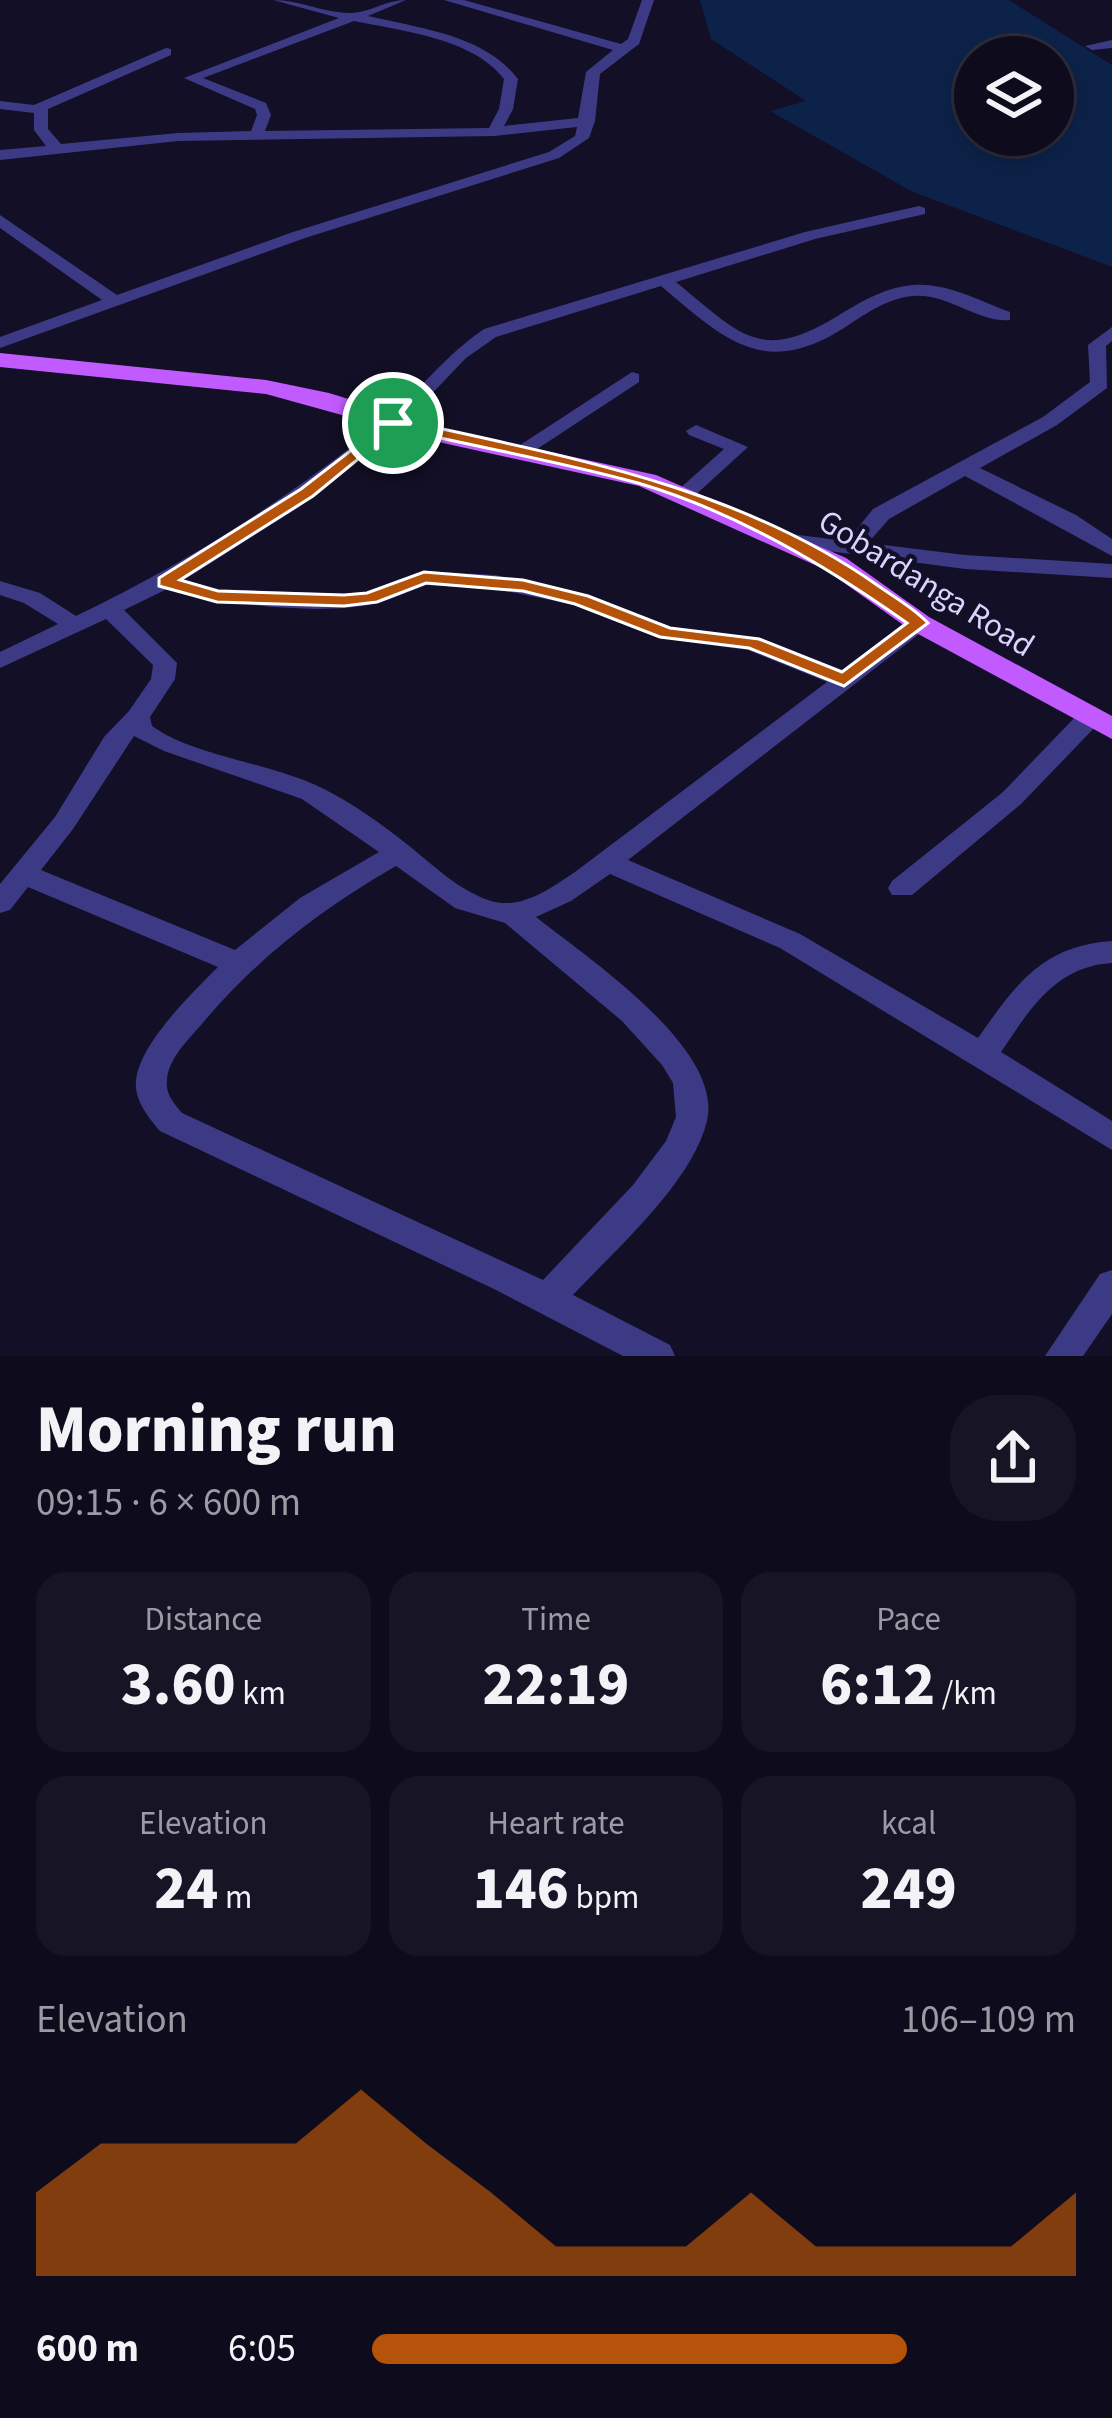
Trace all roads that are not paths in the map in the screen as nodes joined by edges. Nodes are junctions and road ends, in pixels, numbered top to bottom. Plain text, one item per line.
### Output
1 (279, 0) edge
2 (400, 0) edge
3 (450, 0) edge
4 (647, 0) edge
5 (350, 19) junction
6 (1112, 44) edge
7 (1092, 46) dead end
8 (623, 49) junction
9 (166, 52) dead end
10 (0, 105) edge
11 (39, 108) junction
12 (588, 122) junction
13 (494, 132) junction
14 (257, 134) junction
15 (56, 148) junction
16 (0, 155) edge
17 (919, 212) dead end
18 (0, 220) edge
19 (661, 278) junction
20 (115, 301) junction
21 (1004, 316) dead end
22 (1112, 332) edge
23 (0, 343) edge
24 (0, 360) edge
25 (632, 378) dead end
26 (1106, 387) edge
27 (393, 423) junction
28 (696, 431) dead end
29 (521, 452) junction
30 (966, 469) junction
31 (684, 495) junction
32 (790, 540) junction
33 (852, 548) junction
34 (1112, 549) edge
35 (1112, 571) edge
36 (165, 582) junction
37 (0, 588) edge
38 (109, 609) junction
39 (919, 623) junction
40 (74, 624) junction
41 (0, 661) edge
42 (844, 680) junction
43 (138, 717) junction
44 (1101, 724) edge
45 (400, 853) junction
46 (608, 862) junction
47 (22, 873) junction
48 (902, 888) dead end
49 (0, 903) edge
50 (513, 914) junction
51 (1112, 952) edge
52 (235, 962) junction
53 (982, 1055) junction
54 (1112, 1137) edge
55 (1112, 1285) edge
56 (548, 1299) junction
57 (657, 1356) edge
58 (1064, 1356) edge

1 - 5 street
2 - 5 street
3 - 8 street
4 - 8 street
5 - 13 street
5 - 14 street
6 - 7 street
8 - 12 street
9 - 11 street
10 - 11 street
11 - 15 street
12 - 13 street
12 - 20 street
13 - 14 street
14 - 15 street
15 - 16 street
17 - 19 street
18 - 20 street
19 - 21 street
19 - 27 street
20 - 23 street
22 - 26 street
24 - 27 main road, Gobardanga Road
25 - 29 street
26 - 30 street
27 - 29 main road, Gobardanga Road
27 - 36 street
28 - 31 street
29 - 31 main road, Gobardanga Road
30 - 33 street
30 - 34 street
31 - 32 main road, Gobardanga Road
32 - 33 street
32 - 39 main road, Gobardanga Road
33 - 35 street
36 - 38 street
36 - 42 street
37 - 40 street
38 - 40 street
38 - 43 street
39 - 42 street
39 - 44 main road, Gobardanga Road
40 - 41 street
42 - 46 street
43 - 45 street
43 - 47 street
44 - 48 street
45 - 50 street
45 - 52 street
46 - 50 street
46 - 53 street
47 - 49 street
47 - 52 street
50 - 56 street
51 - 53 street
52 - 56 street
53 - 54 street
55 - 58 street
56 - 57 street

